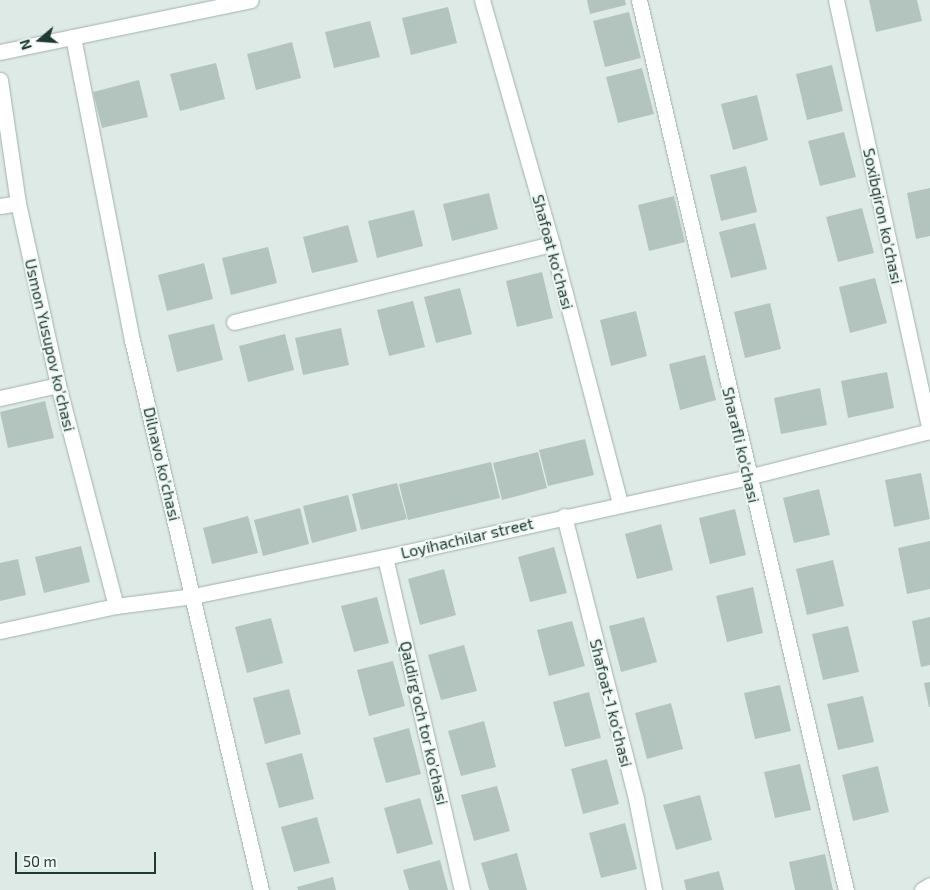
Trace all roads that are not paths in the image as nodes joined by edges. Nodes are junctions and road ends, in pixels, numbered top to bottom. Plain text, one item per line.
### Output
1 (251, 0) edge
2 (482, 0) edge
3 (639, 0) edge
4 (836, 0) edge
5 (73, 37) junction
6 (0, 52) edge
7 (0, 80) edge
8 (18, 203) junction
9 (0, 206) edge
10 (552, 244) junction
11 (234, 322) dead end
12 (58, 385) junction
13 (0, 398) edge
14 (930, 431) edge
15 (748, 477) junction
16 (620, 504) junction
17 (564, 516) junction
18 (385, 557) junction
19 (194, 596) junction
20 (116, 606) junction
21 (0, 631) edge
22 (930, 885) edge
23 (260, 890) edge
24 (462, 890) edge
25 (654, 890) edge
26 (846, 890) edge
27 (922, 890) edge

1 - 5 street
2 - 10 street, Shafoat ko'chasi
3 - 15 street, Sharafli ko'chasi
4 - 14 street, Soxibqiron ko'chasi
5 - 6 street
5 - 19 street, Dilnavo ko'chasi
7 - 8 street, Usmon Yusupov ko'chasi
8 - 9 street
8 - 12 street, Usmon Yusupov ko'chasi
10 - 11 street
10 - 16 street, Shafoat ko'chasi
12 - 13 street
12 - 20 street, Usmon Yusupov ko'chasi
14 - 15 street, Loyihachilar street
15 - 16 street, Loyihachilar street
15 - 26 street, Sharafli ko'chasi
16 - 17 street, Loyihachilar street
17 - 18 street, Loyihachilar street
17 - 25 street, Shafoat-1 ko'chasi
18 - 19 street, Loyihachilar street
18 - 24 street, Qaldirg'och tor ko'chasi
19 - 20 street, Loyihachilar street
19 - 23 street, Dilnavo ko'chasi
20 - 21 street, Loyihachilar street
22 - 27 street

